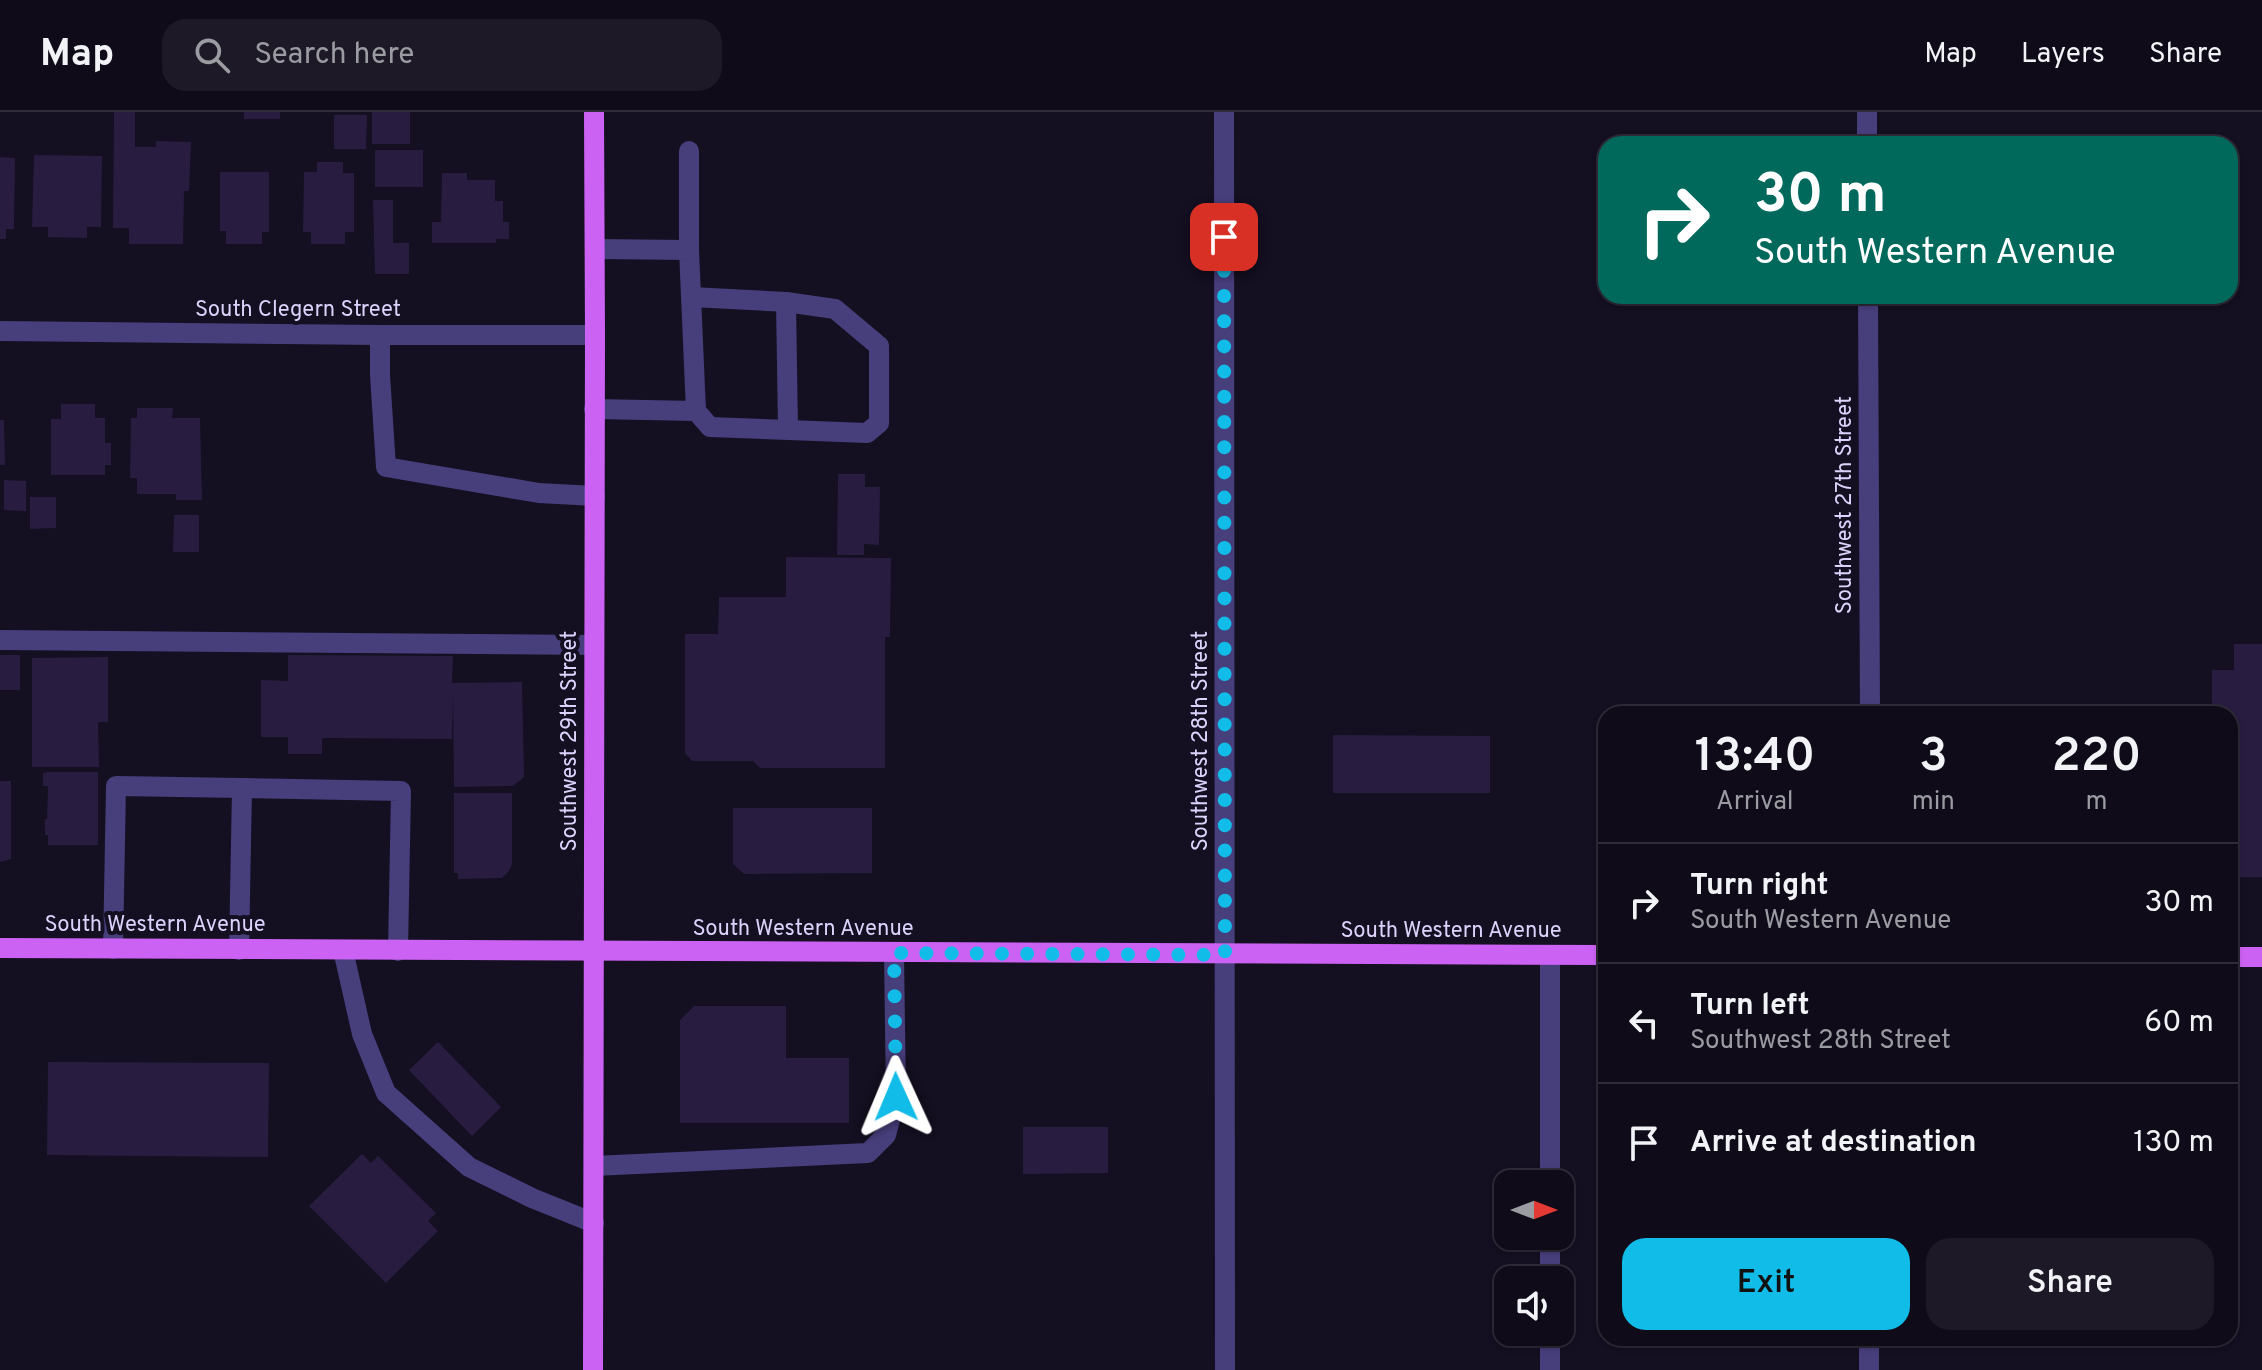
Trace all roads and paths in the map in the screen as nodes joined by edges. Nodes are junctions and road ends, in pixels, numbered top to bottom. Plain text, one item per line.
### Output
1 (594, 112) edge
2 (1224, 112) edge
3 (1867, 112) edge
4 (1867, 136) edge
5 (689, 151) dead end
6 (595, 249) junction
7 (689, 250) junction
8 (692, 297) junction
9 (786, 302) junction
10 (1868, 304) edge
11 (0, 331) edge
12 (380, 335) junction
13 (595, 335) junction
14 (594, 409) junction
15 (696, 411) junction
16 (788, 429) junction
17 (595, 496) junction
18 (0, 640) edge
19 (594, 645) junction
20 (1870, 706) edge
21 (242, 788) junction
22 (0, 948) edge
23 (113, 949) junction
24 (239, 950) junction
25 (343, 950) junction
26 (398, 951) junction
27 (594, 952) junction
28 (894, 953) junction
29 (1225, 955) junction
30 (1550, 955) junction
31 (1598, 955) edge
32 (2238, 957) edge
33 (2262, 957) edge
34 (594, 1166) junction
35 (1550, 1170) edge
36 (594, 1223) junction
37 (1550, 1346) edge
38 (1869, 1346) edge
39 (593, 1370) edge
40 (1225, 1370) edge
41 (1550, 1370) edge
42 (1869, 1370) edge

1 - 6 main road, Southwest 29th Street
2 - 29 street, Southwest 28th Street
3 - 4 street
5 - 7 street
6 - 7 street
6 - 13 main road, Southwest 29th Street
7 - 8 street
8 - 9 street
8 - 15 street
9 - 16 street
9 - 16 street
10 - 20 street, Southwest 27th Street
11 - 12 street, South Clegern Street
12 - 13 street, South Clegern Street
12 - 17 street
13 - 14 main road, Southwest 29th Street
14 - 15 street
14 - 17 main road, Southwest 29th Street
15 - 16 street
17 - 19 main road, Southwest 29th Street
18 - 19 street
19 - 27 main road, Southwest 29th Street
21 - 23 street
21 - 24 street
21 - 26 street
22 - 23 main road, South Western Avenue
23 - 24 main road, South Western Avenue
24 - 25 main road, South Western Avenue
25 - 26 main road, South Western Avenue
25 - 36 street
26 - 27 main road, South Western Avenue
27 - 28 main road, South Western Avenue
27 - 34 main road, Southwest 29th Street
28 - 29 main road, South Western Avenue
28 - 34 street
29 - 30 main road, South Western Avenue
29 - 40 street, Southwest 28th Street
30 - 31 main road, South Western Avenue
30 - 35 street
32 - 33 main road
34 - 36 main road, Southwest 29th Street
36 - 39 main road, Southwest 29th Street
37 - 41 street
38 - 42 street

